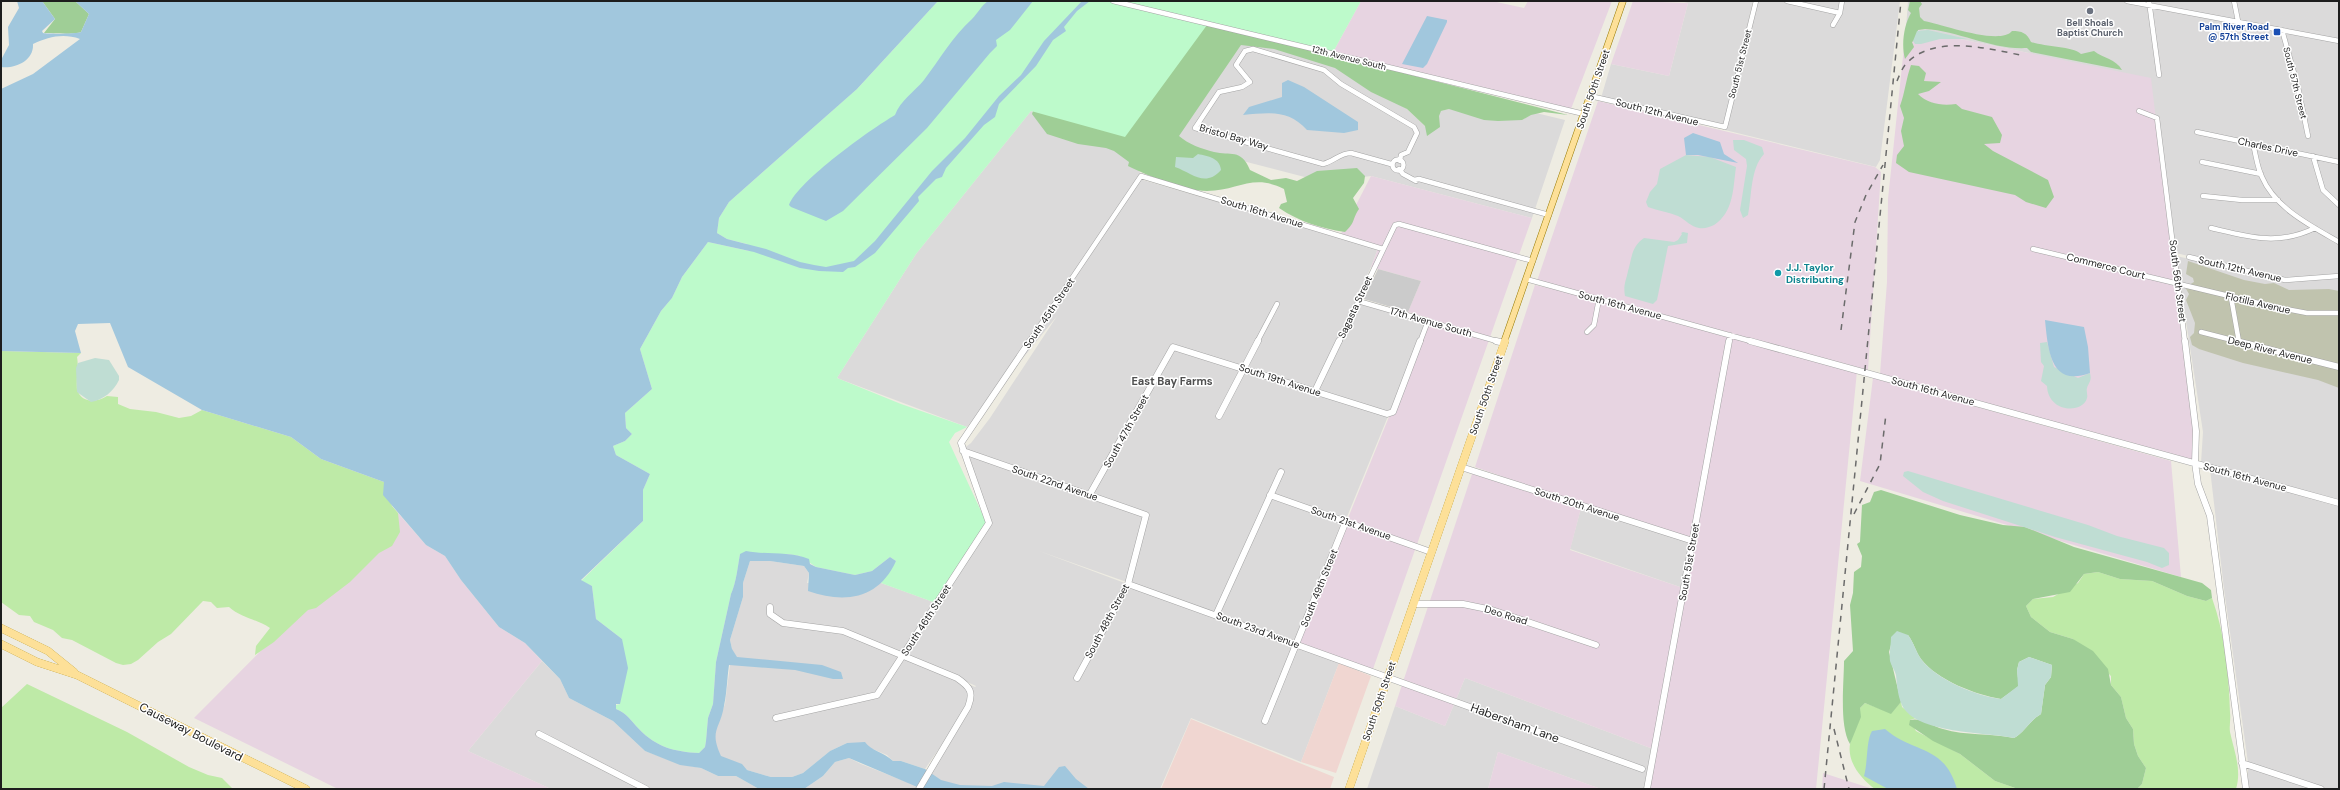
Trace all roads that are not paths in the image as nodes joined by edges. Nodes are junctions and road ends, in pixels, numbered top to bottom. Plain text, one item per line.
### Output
1 (1113, 1) edge
2 (1623, 1) edge
3 (1756, 1) edge
4 (1787, 1) edge
5 (1842, 1) edge
6 (2127, 1) edge
7 (2234, 1) edge
8 (2149, 3) edge
9 (1840, 13) junction
10 (2238, 21) junction
11 (1833, 25) dead end
12 (2282, 30) junction
13 (2339, 41) edge
14 (2159, 75) dead end
15 (1590, 96) junction
16 (2139, 111) dead end
17 (1584, 114) junction
18 (1724, 127) joint
19 (2197, 132) dead end
20 (2308, 136) dead end
21 (2253, 144) junction
22 (2313, 156) junction
23 (1400, 161) junction
24 (2202, 162) dead end
25 (2339, 162) edge
26 (1391, 164) junction
27 (1399, 169) junction
28 (2261, 174) junction
29 (1141, 176) joint
30 (2203, 196) dead end
31 (2278, 200) junction
32 (2339, 206) edge
33 (1549, 215) junction
34 (2211, 228) dead end
35 (2315, 228) junction
36 (2339, 242) edge
37 (1383, 249) junction
38 (2033, 249) dead end
39 (2189, 258) dead end
40 (1533, 261) junction
41 (2339, 276) edge
42 (1526, 279) junction
43 (2179, 284) junction
44 (2231, 297) junction
45 (1599, 299) junction
46 (1358, 301) junction
47 (1277, 304) dead end
48 (2339, 313) edge
49 (1428, 321) junction
50 (1587, 332) dead end
51 (2200, 332) dead end
52 (1730, 335) junction
53 (2239, 342) junction
54 (1504, 343) junction
55 (1173, 347) joint
56 (2339, 367) edge
57 (1243, 368) junction
58 (1315, 391) junction
59 (1219, 416) dead end
60 (963, 451) junction
61 (2195, 463) junction
62 (1461, 467) junction
63 (1281, 472) dead end
64 (1090, 494) junction
65 (1270, 496) junction
66 (2339, 503) edge
67 (1146, 515) joint
68 (1346, 521) junction
69 (1693, 541) junction
70 (1431, 552) junction
71 (1128, 584) junction
72 (1413, 604) junction
73 (770, 607) dead end
74 (1216, 615) junction
75 (1, 628) edge
76 (1, 644) edge
77 (1296, 644) junction
78 (1596, 645) dead end
79 (902, 656) junction
80 (77, 674) junction
81 (1388, 677) junction
82 (1077, 678) dead end
83 (776, 718) dead end
84 (1265, 721) dead end
85 (539, 734) dead end
86 (2242, 763) junction
87 (1642, 769) dead end
88 (1351, 788) edge
89 (306, 789) edge
90 (646, 789) edge
91 (919, 789) edge
92 (1646, 789) edge
93 (2246, 789) edge
94 (2321, 789) edge

1 - 17 street, 12th Avenue South
2 - 15 main road, South 50th Street
3 - 18 street, South 51st Street
4 - 9 street
5 - 9 street
6 - 8 street
7 - 10 street
8 - 10 street
8 - 14 street
9 - 11 street
10 - 12 street
12 - 13 street
12 - 20 street, South 57th Street
15 - 17 main road, South 50th Street
15 - 18 street, South 12th Avenue
16 - 43 street, South 56th Street
17 - 33 main road, South 50th Street
19 - 21 street, Charles Drive
21 - 22 street, Charles Drive
21 - 28 street
22 - 25 street, Charles Drive
22 - 32 street
23 - 26 street
23 - 26 street, Bristol Bay Way
23 - 27 street
24 - 28 street
26 - 27 street
27 - 33 street
28 - 31 street
29 - 37 street, South 16th Avenue
29 - 60 street, South 45th Street
30 - 31 street
31 - 35 street
33 - 40 main road, South 50th Street
34 - 35 street
35 - 36 street
37 - 40 street, Sagasta Street
37 - 46 street, Sagasta Street
38 - 43 street, Commerce Court
39 - 41 street, South 12th Avenue
40 - 42 main road, South 50th Street
42 - 45 street, South 16th Avenue
42 - 54 main road, South 50th Street
43 - 44 street, Flotilla Avenue
43 - 61 street, South 56th Street
44 - 48 street, Flotilla Avenue
44 - 53 street
45 - 50 street
45 - 52 street, South 16th Avenue
46 - 49 street, 17th Avenue South
46 - 58 street, Sagasta Street
47 - 57 street
49 - 54 street, 17th Avenue South
49 - 58 street, South 19th Avenue
51 - 53 street, Deep River Avenue
52 - 61 street, South 16th Avenue
52 - 69 street, South 51st Street
53 - 56 street, Deep River Avenue
54 - 62 main road, South 50th Street
55 - 57 street, South 19th Avenue
55 - 64 street, South 47th Street
57 - 58 street, South 19th Avenue
57 - 59 street
60 - 64 street, South 22nd Avenue
60 - 79 street, South 46th Street
61 - 66 street, South 16th Avenue
61 - 86 street, South 56th Street
62 - 69 street, South 20th Avenue
62 - 70 main road, South 50th Street
63 - 65 street
64 - 67 street, South 22nd Avenue
65 - 68 street, South 21st Avenue
65 - 74 street
67 - 71 street, South 48th Street
68 - 70 street, South 21st Avenue
68 - 77 street, South 49th Street
69 - 92 street, South 51st Street
70 - 72 main road, South 50th Street
71 - 74 street, South 23rd Avenue
71 - 82 street, South 48th Street
72 - 78 street, Deo Road
72 - 81 main road, South 50th Street
73 - 79 street
74 - 77 street, South 23rd Avenue
75 - 80 main road
76 - 80 main road
77 - 81 street, South 23rd Avenue
77 - 84 street, South 49th Street
79 - 83 street, South 46th Street
79 - 91 street
80 - 89 main road, Causeway Boulevard
81 - 87 street, Habersham Lane
81 - 88 main road, South 50th Street
85 - 90 street
86 - 93 street, South 56th Street
86 - 94 street

